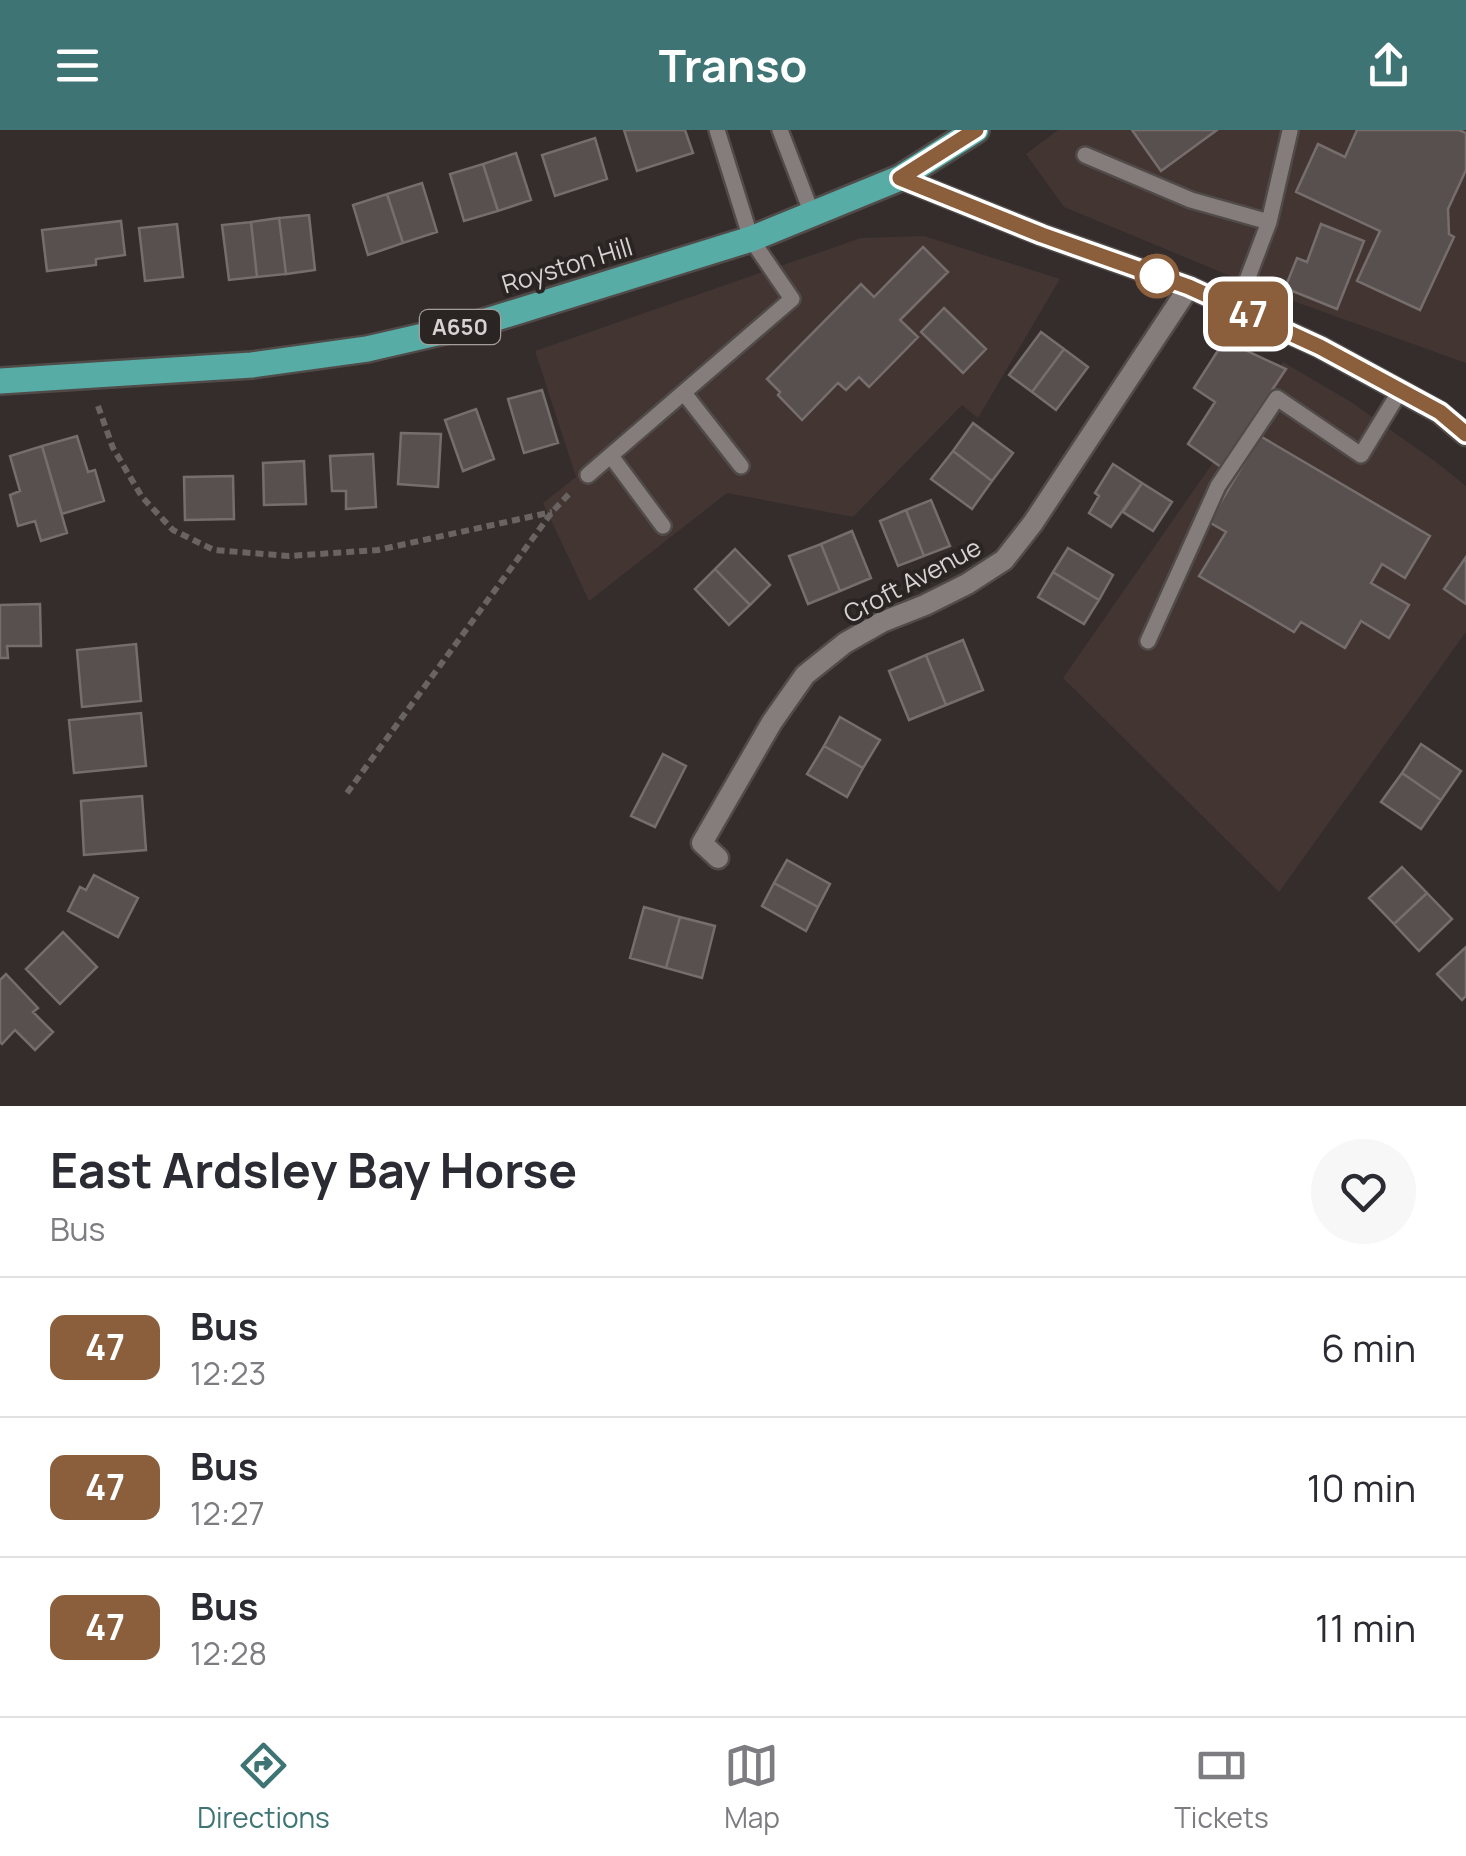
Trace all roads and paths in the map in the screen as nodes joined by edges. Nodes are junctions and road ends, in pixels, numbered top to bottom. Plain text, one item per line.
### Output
1 (717, 130) edge
2 (780, 130) edge
3 (976, 130) edge
4 (1290, 131) edge
5 (1085, 155) dead end
6 (900, 178) junction
7 (812, 214) junction
8 (1270, 222) junction
9 (751, 239) junction
10 (1189, 287) junction
11 (1236, 309) junction
12 (88, 376) junction
13 (0, 381) edge
14 (1400, 391) junction
15 (684, 392) junction
16 (1466, 434) edge
17 (610, 456) junction
18 (741, 466) dead end
19 (588, 476) joint
20 (552, 512) junction
21 (663, 526) dead end
22 (1148, 642) dead end
23 (346, 792) dead end
24 (718, 858) dead end

1 - 9 lane
2 - 7 lane
3 - 6 main road, A650
4 - 8 lane
5 - 8 lane
6 - 7 main road, Royston Hill / A650
6 - 10 street
7 - 9 main road, Royston Hill / A650
8 - 11 lane
9 - 12 main road, Royston Hill / A650
9 - 15 lane
10 - 11 street
10 - 24 street, Croft Avenue
11 - 14 street
12 - 13 main road, Royston Hill / A650
12 - 20 path
14 - 16 street
14 - 22 lane
15 - 17 lane
15 - 18 lane
17 - 19 lane
17 - 21 lane
19 - 20 path
20 - 23 path

